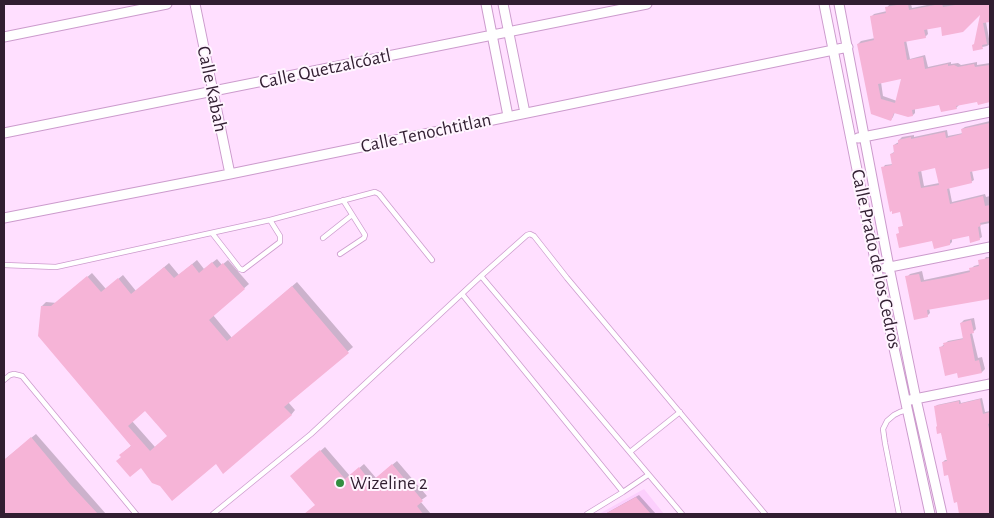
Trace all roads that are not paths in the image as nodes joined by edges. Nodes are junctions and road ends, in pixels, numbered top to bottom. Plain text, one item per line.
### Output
1 (167, 4) edge
2 (195, 4) edge
3 (486, 4) edge
4 (503, 4) edge
5 (647, 4) edge
6 (824, 4) edge
7 (839, 4) edge
8 (509, 31) junction
9 (492, 34) junction
10 (4, 37) edge
11 (848, 47) junction
12 (833, 51) junction
13 (213, 92) junction
14 (990, 112) edge
15 (525, 113) junction
16 (508, 116) junction
17 (4, 134) edge
18 (864, 137) junction
19 (851, 139) junction
20 (230, 174) junction
21 (343, 200) junction
22 (352, 215) junction
23 (4, 218) edge
24 (270, 220) junction
25 (212, 233) junction
26 (323, 238) dead end
27 (990, 247) edge
28 (340, 254) dead end
29 (432, 260) dead end
30 (4, 265) edge
31 (889, 267) junction
32 (878, 270) junction
33 (481, 276) junction
34 (462, 294) junction
35 (4, 380) edge
36 (990, 384) edge
37 (916, 398) junction
38 (905, 401) junction
39 (907, 410) junction
40 (680, 412) junction
41 (630, 452) junction
42 (647, 473) junction
43 (623, 492) junction
44 (136, 514) edge
45 (214, 514) edge
46 (587, 514) edge
47 (682, 514) edge
48 (765, 514) edge
49 (899, 514) edge
50 (930, 514) edge
51 (942, 514) edge

1 - 10 street
2 - 13 street, Calle Kabah
3 - 9 street
4 - 8 street
5 - 8 street, Calle Quetzalcóatl
6 - 12 street, Calle Prado de los Cedros
7 - 11 street, Calle Prado de los Cedros
8 - 9 street, Calle Quetzalcóatl
8 - 15 street
9 - 13 street, Calle Quetzalcóatl
9 - 16 street
11 - 12 street, Calle Tenochtitlan
11 - 18 street, Calle Prado de los Cedros
12 - 15 street, Calle Tenochtitlan
12 - 19 street, Calle Prado de los Cedros
13 - 17 street, Calle Quetzalcóatl
13 - 20 street, Calle Kabah
14 - 18 street
15 - 16 street, Calle Tenochtitlan
16 - 20 street, Calle Tenochtitlan
18 - 19 street
18 - 31 street, Calle Prado de los Cedros
19 - 32 street, Calle Prado de los Cedros
20 - 23 street, Calle Tenochtitlan
21 - 22 lane
21 - 24 lane
21 - 29 lane
22 - 26 lane
22 - 28 lane
24 - 25 lane
24 - 25 lane
25 - 30 lane
27 - 31 street
31 - 32 street
31 - 37 street, Calle Prado de los Cedros
32 - 38 street, Calle Prado de los Cedros
33 - 34 lane
33 - 40 lane
33 - 41 lane
34 - 43 lane
34 - 45 lane
35 - 44 lane
36 - 37 street
37 - 38 street
37 - 51 street, Calle Prado de los Cedros
38 - 39 street, Calle Prado de los Cedros
39 - 49 lane
39 - 50 street, Calle Prado de los Cedros
40 - 41 lane
40 - 48 lane
41 - 42 lane
42 - 43 lane
42 - 47 lane
43 - 46 lane

